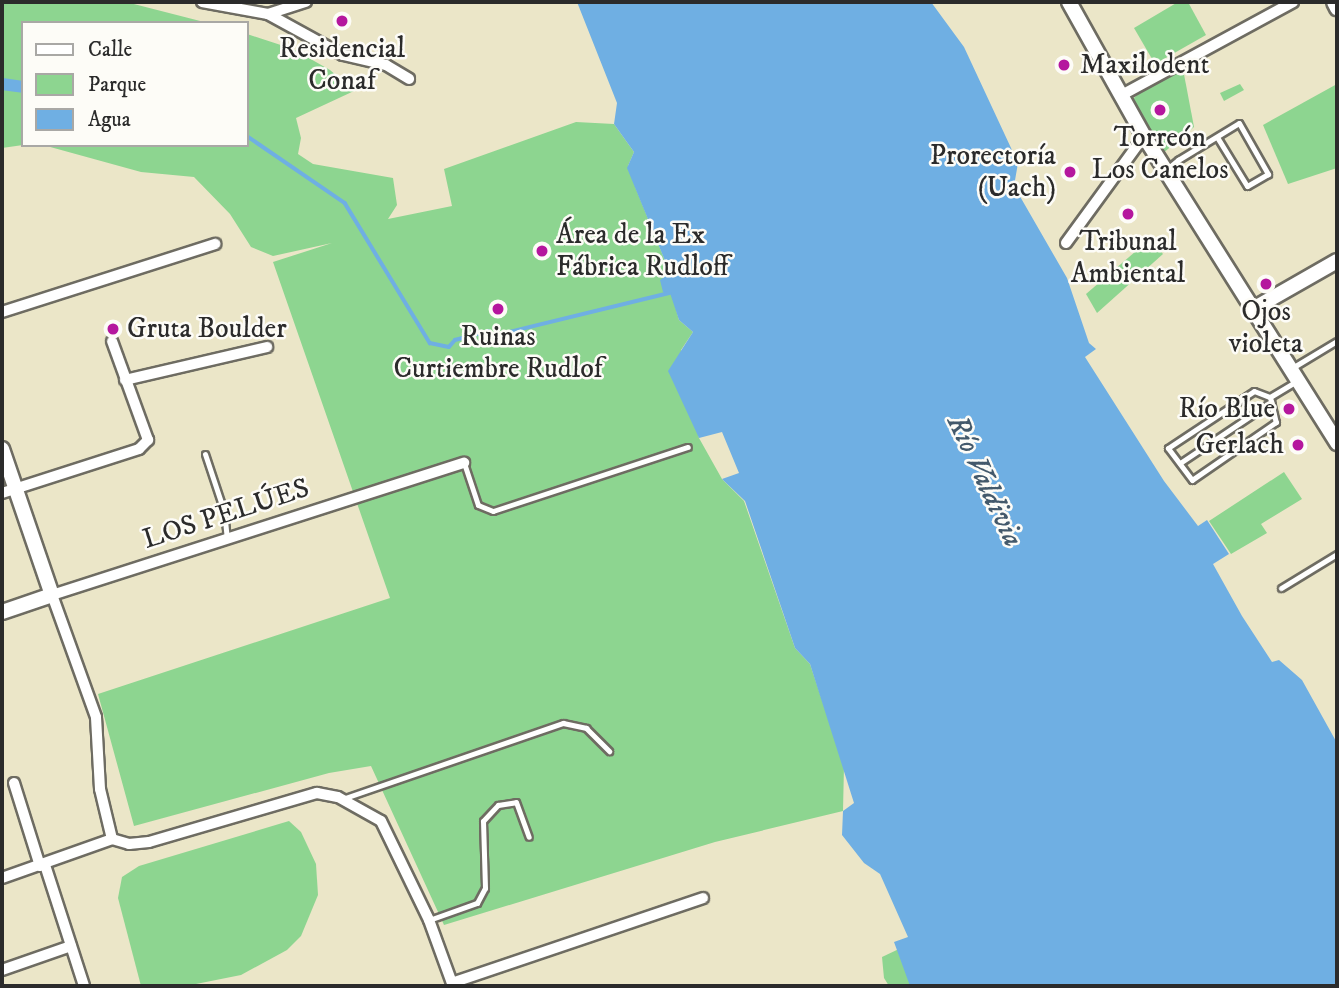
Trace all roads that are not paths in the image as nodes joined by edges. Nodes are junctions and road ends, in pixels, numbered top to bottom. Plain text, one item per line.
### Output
1 (202, 2) edge
2 (306, 2) edge
3 (1069, 2) edge
4 (1293, 2) edge
5 (1334, 2) edge
6 (1337, 8) edge
7 (268, 14) junction
8 (409, 79) dead end
9 (1121, 96) junction
10 (1144, 136) junction
11 (1217, 137) junction
12 (1166, 170) junction
13 (1066, 243) dead end
14 (215, 244) dead end
15 (1337, 261) edge
16 (1253, 309) junction
17 (2, 312) edge
18 (112, 341) dead end
19 (1337, 341) edge
20 (267, 347) dead end
21 (1294, 375) junction
22 (125, 380) junction
23 (1270, 400) junction
24 (1337, 443) edge
25 (688, 447) dead end
26 (2, 449) edge
27 (205, 454) dead end
28 (464, 463) joint
29 (1180, 463) junction
30 (8, 491) edge
31 (227, 539) junction
32 (1337, 554) edge
33 (1281, 588) dead end
34 (52, 595) junction
35 (2, 612) edge
36 (609, 751) dead end
37 (14, 783) dead end
38 (342, 799) junction
39 (529, 837) dead end
40 (113, 839) junction
41 (42, 865) junction
42 (2, 878) edge
43 (703, 898) dead end
44 (429, 920) junction
45 (71, 946) junction
46 (2, 970) edge
47 (452, 985) edge
48 (84, 986) edge

1 - 7 street
2 - 7 street
3 - 9 main road
4 - 9 street
5 - 6 main road
7 - 8 street
9 - 10 main road
10 - 12 main road
10 - 13 street
11 - 11 lane
11 - 12 lane
12 - 16 main road
14 - 17 street
15 - 16 main road
16 - 21 main road
18 - 22 street
19 - 21 lane
20 - 22 street
21 - 23 lane
21 - 24 main road
22 - 30 street
23 - 29 lane
23 - 29 lane
23 - 29 lane
25 - 28 lane
26 - 30 main road
27 - 31 lane
28 - 31 street, LOS PELÚES
30 - 34 main road
31 - 34 street, LOS PELÚES
32 - 33 lane
34 - 35 main road, LOS PELÚES
34 - 40 street
36 - 38 lane
37 - 41 street
38 - 40 street
38 - 44 street
39 - 44 lane
40 - 41 street
41 - 42 street
41 - 45 street
43 - 47 street
44 - 47 street
45 - 46 street
45 - 48 street

